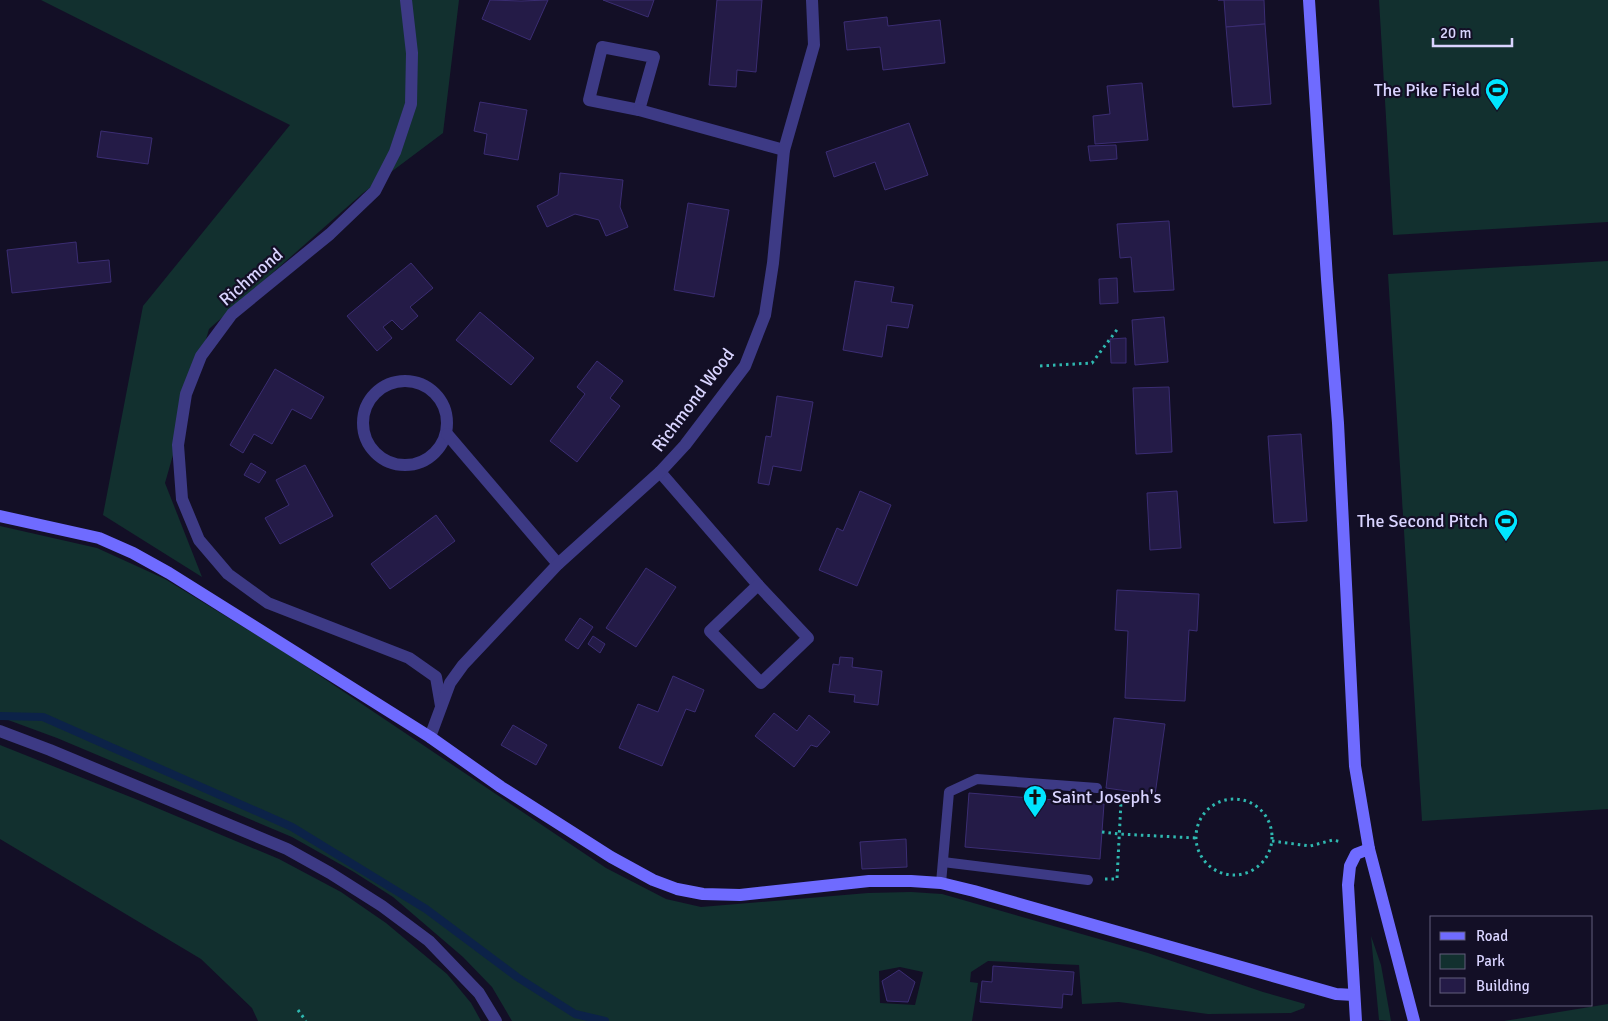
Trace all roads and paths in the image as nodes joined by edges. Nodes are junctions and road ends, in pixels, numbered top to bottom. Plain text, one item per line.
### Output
1 (406, 0) edge
2 (812, 0) edge
3 (1309, 0) edge
4 (639, 110) junction
5 (784, 150) junction
6 (1118, 327) dead end
7 (1040, 366) dead end
8 (447, 434) junction
9 (660, 472) junction
10 (0, 516) edge
11 (558, 564) junction
12 (758, 585) junction
13 (441, 706) junction
14 (0, 731) edge
15 (430, 737) junction
16 (1097, 788) joint
17 (1102, 832) dead end
18 (1119, 834) junction
19 (1196, 838) junction
20 (1272, 841) junction
21 (1310, 846) dead end
22 (1369, 849) junction
23 (943, 862) junction
24 (1088, 880) joint
25 (941, 883) junction
26 (1354, 995) junction
27 (298, 1010) dead end
28 (306, 1021) edge
29 (496, 1021) edge
30 (1356, 1021) edge
31 (1414, 1021) edge

1 - 13 street, Richmond
2 - 5 street, Richmond Wood
3 - 22 street
4 - 4 street
4 - 5 street
5 - 9 street, Richmond Wood
6 - 7 path
8 - 8 street
8 - 11 street
9 - 11 street, Richmond Wood
9 - 12 street
10 - 15 street
11 - 13 street, Richmond Wood
12 - 12 street
13 - 15 street, Richmond Wood
14 - 29 street
15 - 25 street
16 - 18 path
16 - 23 lane
17 - 18 path
18 - 19 path
18 - 24 path
19 - 20 path
19 - 20 path
20 - 21 path
22 - 26 street
22 - 31 street
23 - 24 lane
23 - 25 lane
25 - 26 street
26 - 30 street
27 - 28 path

